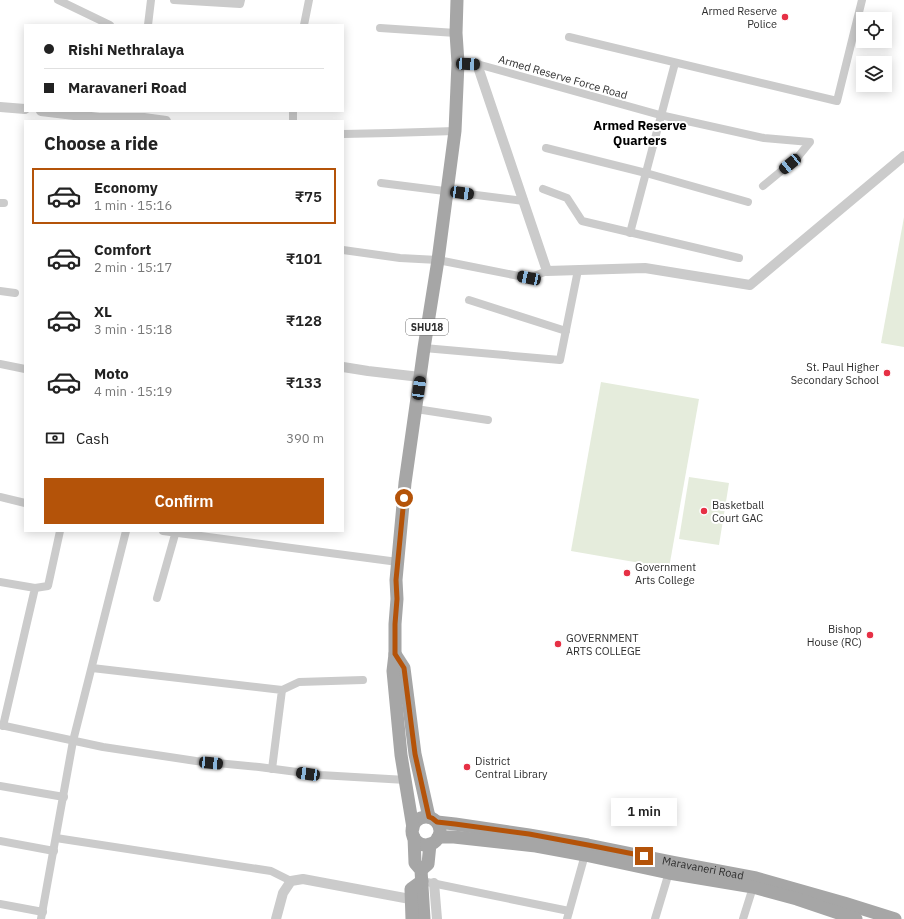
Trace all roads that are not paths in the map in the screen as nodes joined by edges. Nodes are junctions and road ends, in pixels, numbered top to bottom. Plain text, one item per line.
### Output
1 (58, 0) edge
2 (151, 0) edge
3 (174, 0) edge
4 (241, 0) edge
5 (309, 0) edge
6 (457, 0) edge
7 (862, 0) edge
8 (108, 24) edge
9 (148, 24) edge
10 (304, 24) edge
11 (380, 28) dead end
12 (456, 33) junction
13 (569, 37) dead end
14 (674, 62) junction
15 (458, 63) junction
16 (477, 64) junction
17 (0, 107) edge
18 (24, 109) edge
19 (48, 112) edge
20 (138, 114) edge
21 (660, 115) junction
22 (98, 119) edge
23 (159, 120) edge
24 (455, 131) junction
25 (344, 134) edge
26 (546, 148) dead end
27 (904, 156) edge
28 (646, 173) junction
29 (381, 183) dead end
30 (763, 186) dead end
31 (543, 189) dead end
32 (447, 191) junction
33 (524, 201) junction
34 (748, 202) dead end
35 (630, 233) junction
36 (344, 250) edge
37 (739, 258) dead end
38 (438, 260) junction
39 (578, 270) junction
40 (547, 272) junction
41 (0, 290) edge
42 (15, 294) dead end
43 (470, 300) dead end
44 (566, 331) junction
45 (424, 348) junction
46 (0, 364) edge
47 (344, 367) edge
48 (24, 369) edge
49 (420, 377) junction
50 (416, 409) junction
51 (488, 420) dead end
52 (0, 497) edge
53 (24, 503) edge
54 (60, 532) edge
55 (126, 532) edge
56 (176, 532) edge
57 (398, 562) junction
58 (0, 582) edge
59 (35, 588) junction
60 (157, 598) dead end
61 (395, 654) junction
62 (92, 668) junction
63 (363, 680) dead end
64 (282, 690) junction
65 (1, 725) edge
66 (74, 741) junction
67 (272, 769) junction
68 (406, 780) junction
69 (0, 786) edge
70 (64, 797) junction
71 (433, 820) junction
72 (413, 833) junction
73 (56, 838) junction
74 (0, 841) edge
75 (434, 841) junction
76 (54, 850) junction
77 (587, 850) junction
78 (671, 868) junction
79 (425, 881) junction
80 (291, 882) junction
81 (754, 882) junction
82 (410, 899) junction
83 (0, 904) edge
84 (840, 912) edge
85 (42, 915) edge
86 (568, 915) edge
87 (276, 919) edge
88 (412, 919) edge
89 (424, 919) edge
90 (437, 919) edge
91 (655, 919) edge
92 (742, 919) edge
93 (856, 919) edge
94 (895, 919) edge

1 - 8 street
2 - 9 street
3 - 4 street
5 - 10 street
6 - 12 main road, SHU18
7 - 14 street
11 - 12 street
12 - 15 main road, SHU18
13 - 14 street
14 - 21 street
15 - 16 street, Armed Reserve Force Road
15 - 24 main road, SHU18
16 - 21 street, Armed Reserve Force Road
16 - 33 street
17 - 18 street
19 - 22 street
20 - 22 street
20 - 23 street
21 - 28 street
21 - 30 street, Armed Reserve Force Road
24 - 25 street
24 - 32 main road, SHU18
26 - 28 street
27 - 39 street
28 - 34 street
28 - 35 street
29 - 32 street
31 - 35 street
32 - 33 street
32 - 38 main road, SHU18
33 - 40 street
35 - 37 street
36 - 38 street
38 - 40 street
38 - 45 main road, SHU18
39 - 40 street
39 - 44 street
41 - 42 street
43 - 44 street
44 - 45 street
45 - 49 main road, SHU18
46 - 48 street
47 - 49 street
49 - 50 main road, SHU18
50 - 51 street
50 - 57 main road, SHU18
52 - 53 street
54 - 59 street
55 - 62 street
56 - 57 street
56 - 60 street
57 - 61 main road, SHU18
58 - 59 street
59 - 65 street
61 - 68 main road
61 - 71 main road, SHU18
62 - 64 street
62 - 66 street
63 - 64 street
64 - 67 street
65 - 66 street
66 - 67 street
66 - 70 street
67 - 68 street
68 - 72 main road
69 - 70 street
70 - 73 street
71 - 72 main road
71 - 75 main road
71 - 77 main road, Maravaneri Road
72 - 75 main road
72 - 79 main road
73 - 76 street
73 - 80 street
74 - 76 street
75 - 77 main road, Maravaneri Road
75 - 79 main road
76 - 85 street
77 - 78 main road, Maravaneri Road
77 - 86 street
78 - 81 main road, Maravaneri Road
78 - 91 street
79 - 82 main road
79 - 86 street
79 - 89 main road
79 - 90 street
80 - 82 street
80 - 87 street
81 - 84 main road, Maravaneri Road
81 - 92 street
82 - 88 main road
83 - 85 street
84 - 93 main road, Maravaneri Road
84 - 94 main road, Maravaneri Road

